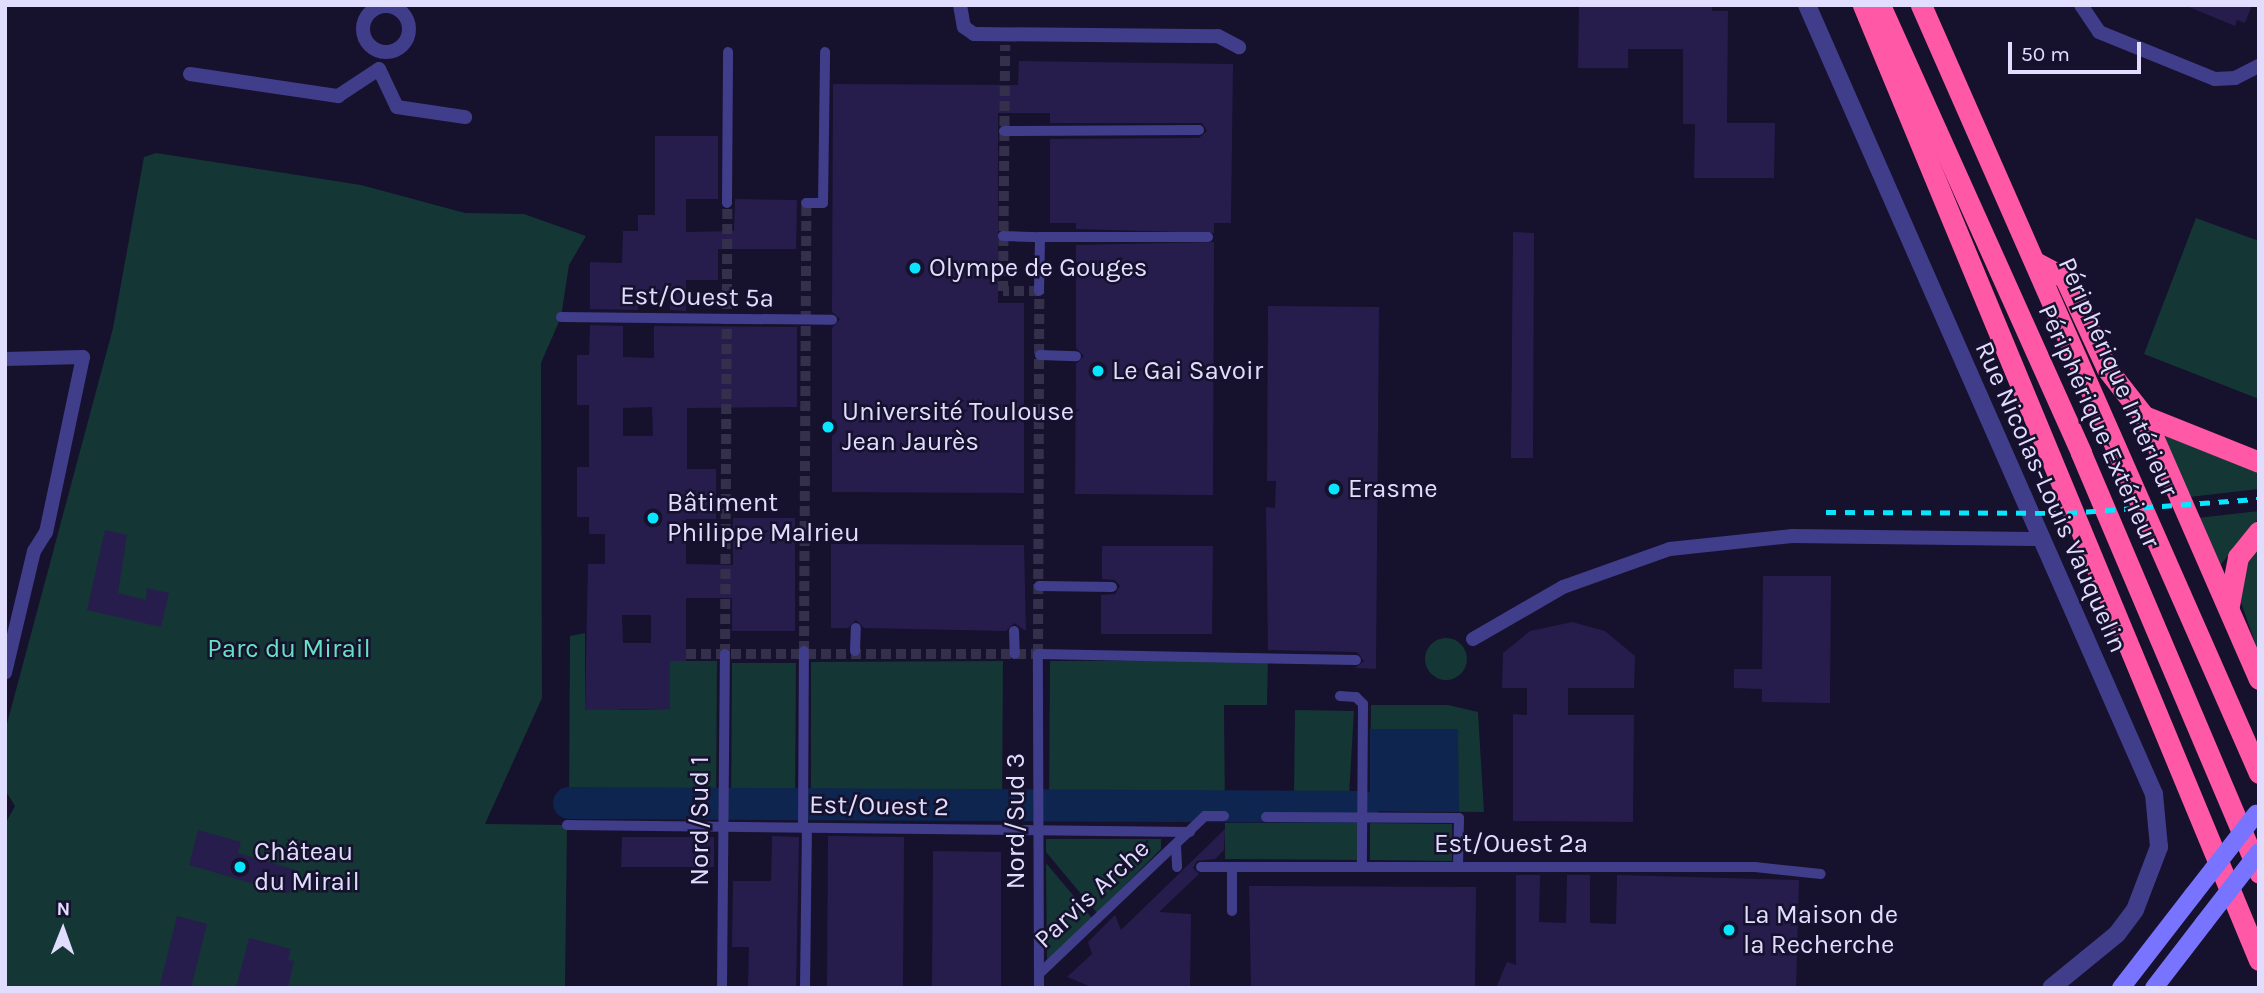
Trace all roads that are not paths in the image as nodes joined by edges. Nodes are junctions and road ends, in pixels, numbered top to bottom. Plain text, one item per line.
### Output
1 (960, 5) edge
2 (1807, 5) edge
3 (1863, 5) edge
4 (1880, 5) edge
5 (1921, 5) edge
6 (2081, 5) edge
7 (397, 7) edge
8 (1239, 47) dead end
9 (381, 51) junction
10 (728, 52) dead end
11 (825, 52) dead end
12 (2259, 65) edge
13 (379, 69) junction
14 (190, 74) dead end
15 (465, 117) dead end
16 (1199, 130) dead end
17 (1004, 131) dead end
18 (727, 203) tunnel mouth
19 (806, 203) tunnel mouth
20 (1003, 236) dead end
21 (1208, 236) dead end
22 (1040, 237) junction
23 (2037, 263) junction
24 (1039, 291) dead end
25 (561, 317) dead end
26 (832, 320) dead end
27 (1040, 355) dead end
28 (1076, 356) dead end
29 (5, 359) edge
30 (2144, 416) junction
31 (2259, 462) edge
32 (2259, 531) edge
33 (2042, 539) junction
34 (1039, 586) dead end
35 (1112, 587) dead end
36 (2229, 607) junction
37 (856, 628) dead end
38 (1014, 631) dead end
39 (1473, 639) dead end
40 (804, 651) tunnel mouth
41 (855, 651) dead end
42 (725, 654) tunnel mouth
43 (1015, 654) dead end
44 (1356, 660) dead end
45 (5, 673) edge
46 (2259, 679) edge
47 (1340, 696) dead end
48 (2259, 773) edge
49 (2257, 813) edge
50 (1224, 816) dead end
51 (1266, 817) dead end
52 (1365, 818) junction
53 (567, 825) dead end
54 (723, 827) junction
55 (1038, 827) junction
56 (805, 828) junction
57 (1190, 832) junction
58 (1177, 846) junction
59 (2259, 852) edge
60 (1363, 866) junction
61 (1458, 866) junction
62 (1177, 867) dead end
63 (1200, 867) dead end
64 (1233, 867) junction
65 (2259, 873) edge
66 (1821, 874) dead end
67 (1232, 911) dead end
68 (2259, 960) edge
69 (1039, 974) junction
70 (722, 988) edge
71 (805, 988) edge
72 (1039, 988) edge
73 (2051, 988) edge
74 (2120, 988) edge
75 (2154, 988) edge

1 - 8 street
2 - 33 street, Rue Nicolas-Louis Vauquelin
3 - 68 highway
4 - 65 highway, Périphérique Extérieur
5 - 23 highway, Périphérique Intérieur
6 - 12 street
7 - 9 street
7 - 9 street
9 - 13 street
10 - 18 street
11 - 19 street
13 - 14 street
13 - 15 street
16 - 17 street
20 - 22 street
21 - 22 street
22 - 24 street
23 - 30 highway
23 - 48 highway, Périphérique Intérieur
25 - 26 street, Est/Ouest 5a
27 - 28 street
29 - 45 street
30 - 31 highway
30 - 36 highway
32 - 36 highway
33 - 39 street
33 - 73 street, Rue Nicolas-Louis Vauquelin
34 - 35 street
36 - 46 highway
37 - 41 street
38 - 43 street
40 - 56 street
42 - 54 street, Nord/Sud 1
44 - 55 street, Nord/Sud 3
47 - 52 street
49 - 74 main road, bridge
50 - 57 street
51 - 52 street
52 - 60 street
52 - 61 street
53 - 54 street, Est/Ouest 2
54 - 56 street, Est/Ouest 2
54 - 70 street, Nord/Sud 1
55 - 56 street, Est/Ouest 2
55 - 57 street, Est/Ouest 2
55 - 69 street, Nord/Sud 3
56 - 71 street
57 - 58 street, Parvis Arche
58 - 62 street
58 - 69 street, Parvis Arche
59 - 75 main road, bridge
60 - 61 street, Est/Ouest 2a
60 - 64 street, Est/Ouest 2a
61 - 66 street, Est/Ouest 2a
63 - 64 street, Est/Ouest 2a
64 - 67 street
69 - 72 street, Nord/Sud 3

